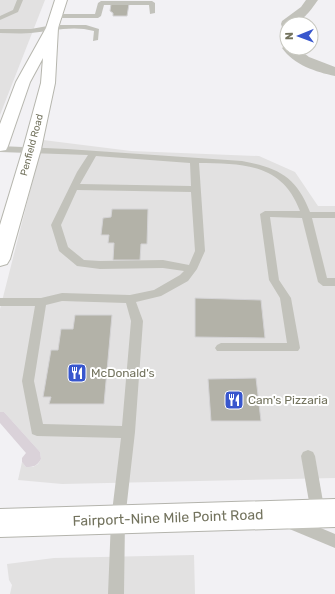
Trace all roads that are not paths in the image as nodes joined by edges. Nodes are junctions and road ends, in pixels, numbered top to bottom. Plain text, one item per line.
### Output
1 (20, 0) edge
2 (61, 0) edge
3 (312, 0) edge
4 (152, 13) dead end
5 (297, 16) edge
6 (1, 18) edge
7 (54, 24) junction
8 (0, 31) edge
9 (95, 40) dead end
10 (298, 56) edge
11 (335, 72) edge
12 (0, 148) edge
13 (32, 149) junction
14 (93, 154) junction
15 (194, 161) junction
16 (74, 187) junction
17 (196, 188) junction
18 (306, 215) junction
19 (335, 215) edge
20 (0, 259) edge
21 (192, 269) junction
22 (335, 282) edge
23 (130, 299) junction
24 (0, 302) edge
25 (41, 302) junction
26 (221, 348) dead end
27 (128, 432) junction
28 (308, 456) dead end
29 (327, 513) edge
30 (273, 515) junction
31 (118, 520) junction
32 (0, 523) edge
33 (335, 541) edge
34 (116, 594) edge

1 - 6 lane
2 - 7 main road, Penfield Road
3 - 5 street
4 - 7 lane
7 - 8 lane
7 - 9 lane
7 - 12 main road, Penfield Road
7 - 13 main road, Penfield Road
10 - 11 street
12 - 13 lane
13 - 14 lane
13 - 20 main road, Penfield Road
14 - 15 lane
14 - 16 lane
15 - 17 lane
15 - 18 lane
16 - 17 lane
16 - 21 lane
17 - 21 lane
18 - 19 lane
18 - 22 lane
18 - 26 lane
21 - 23 lane
23 - 25 lane
23 - 27 lane
24 - 25 lane
25 - 27 lane
27 - 31 lane
28 - 29 lane
29 - 30 main road, Fairport-Nine Mile Point Road
30 - 31 main road, Fairport-Nine Mile Point Road
30 - 33 lane
31 - 32 main road, Fairport-Nine Mile Point Road
31 - 34 lane

